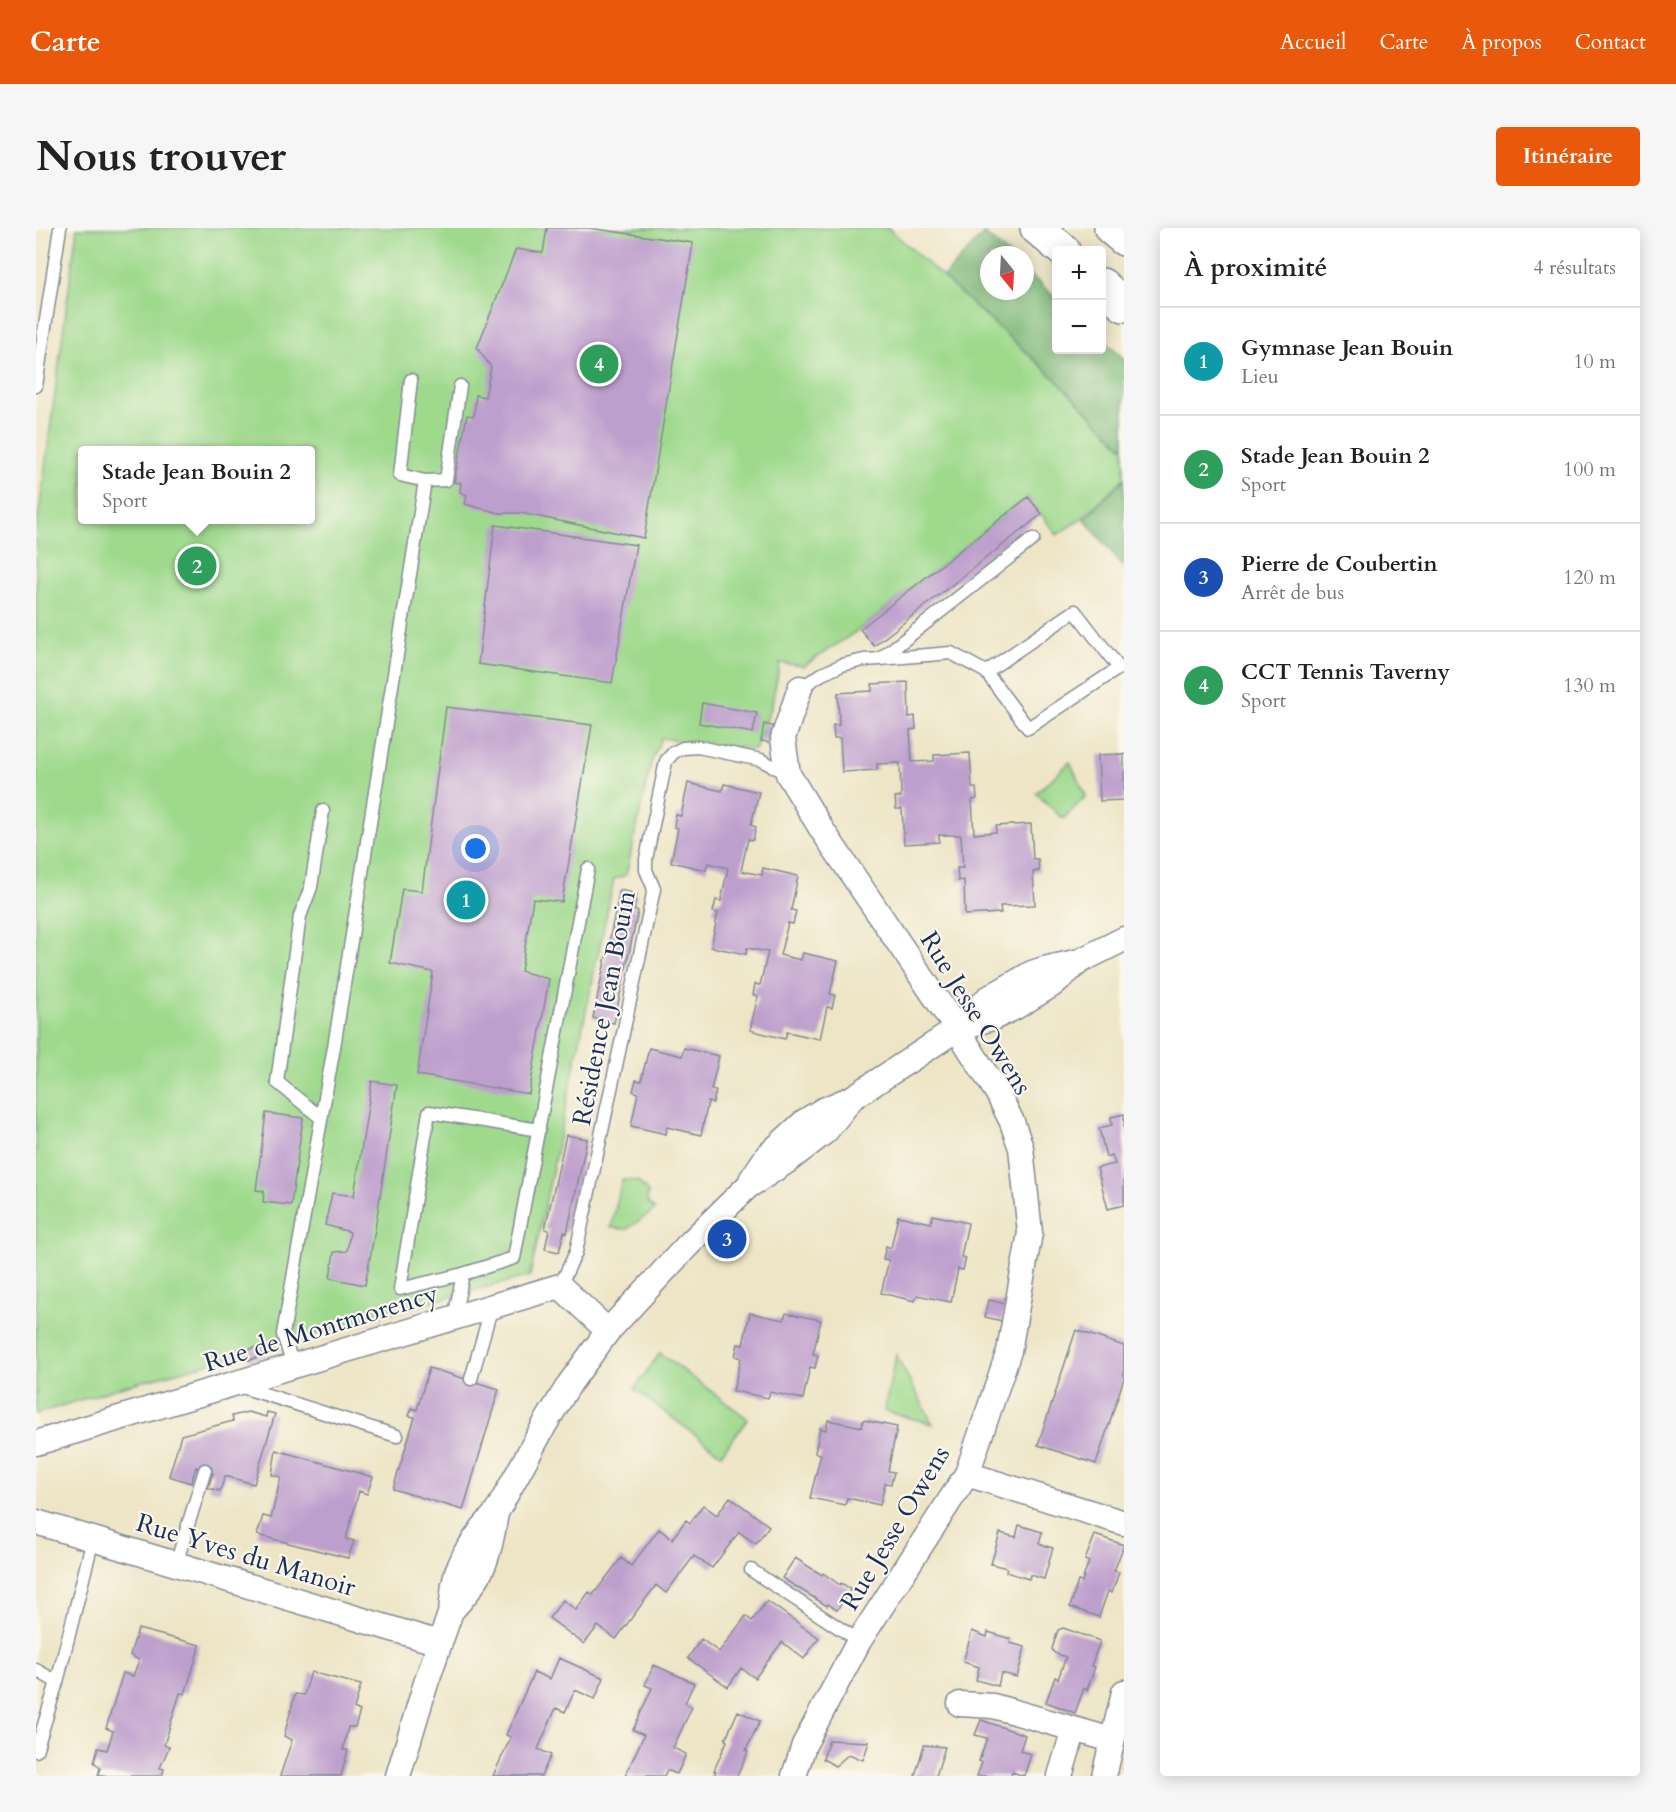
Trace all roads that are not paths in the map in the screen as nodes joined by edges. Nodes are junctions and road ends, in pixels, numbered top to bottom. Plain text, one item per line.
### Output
1 (60, 228) edge
2 (1037, 228) edge
3 (1111, 228) edge
4 (1124, 239) edge
5 (1058, 246) edge
6 (1106, 289) edge
7 (1124, 305) edge
8 (411, 380) dead end
9 (36, 386) edge
10 (460, 386) dead end
11 (425, 481) junction
12 (1033, 539) dead end
13 (880, 658) junction
14 (986, 672) junction
15 (800, 688) joint
16 (788, 774) junction
17 (323, 811) dead end
18 (588, 869) dead end
19 (1124, 939) edge
20 (957, 1029) junction
21 (320, 1117) junction
22 (539, 1130) junction
23 (463, 1274) junction
24 (560, 1286) junction
25 (492, 1306) junction
26 (454, 1318) junction
27 (608, 1331) junction
28 (293, 1366) junction
29 (471, 1378) dead end
30 (232, 1384) junction
31 (397, 1436) dead end
32 (36, 1443) edge
33 (205, 1470) dead end
34 (968, 1474) junction
35 (36, 1522) edge
36 (1124, 1523) edge
37 (93, 1539) junction
38 (176, 1564) junction
39 (751, 1570) dead end
40 (859, 1641) junction
41 (439, 1643) junction
42 (36, 1670) edge
43 (57, 1682) junction
44 (1124, 1692) edge
45 (960, 1704) dead end
46 (1074, 1730) junction
47 (1113, 1740) junction
48 (36, 1751) edge
49 (398, 1776) edge
50 (794, 1776) edge
51 (1060, 1776) edge
52 (1104, 1776) edge

1 - 9 lane
2 - 5 highway
3 - 4 highway
6 - 7 highway
8 - 11 lane
10 - 11 lane
11 - 21 lane
12 - 13 lane
13 - 14 lane
13 - 15 lane
14 - 14 lane
15 - 16 street, Rue Jesse Owens
16 - 20 street, Rue Jesse Owens
16 - 24 lane, Résidence Jean Bouin
17 - 21 lane
18 - 22 lane
19 - 20 street
20 - 27 street
20 - 34 street, Rue Jesse Owens
21 - 28 lane
22 - 23 lane
22 - 23 lane
23 - 26 lane
24 - 25 street, Rue de Montmorency
24 - 27 street
25 - 26 street, Rue de Montmorency
25 - 29 lane
26 - 28 street, Rue de Montmorency
27 - 41 street
28 - 30 street, Rue de Montmorency
30 - 31 lane
30 - 32 street, Rue de Montmorency
33 - 38 lane
34 - 36 street
34 - 40 street, Rue Jesse Owens
35 - 37 street, Rue Yves du Manoir
37 - 38 street, Rue Yves du Manoir
37 - 43 lane
38 - 41 street, Rue Yves du Manoir
39 - 40 lane
40 - 50 street, Rue Jesse Owens
41 - 49 street
42 - 43 lane
43 - 48 lane
44 - 47 street
45 - 46 street
46 - 47 street
46 - 51 street
47 - 52 street

